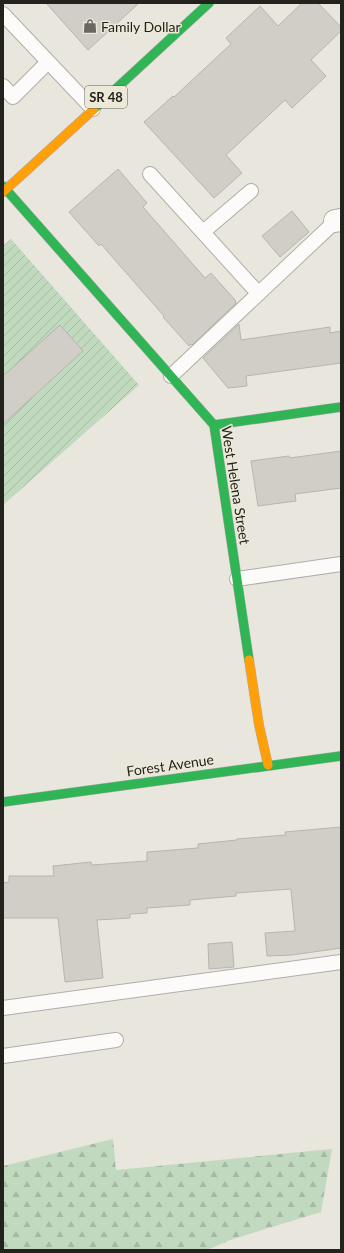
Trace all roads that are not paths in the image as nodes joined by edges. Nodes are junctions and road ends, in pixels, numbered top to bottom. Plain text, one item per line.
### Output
1 (209, 3) edge
2 (3, 14) edge
3 (48, 62) junction
4 (3, 86) edge
5 (93, 109) junction
6 (150, 174) dead end
7 (4, 189) edge
8 (251, 191) dead end
9 (339, 219) edge
10 (203, 232) junction
11 (258, 293) junction
12 (171, 376) junction
13 (341, 407) edge
14 (214, 425) junction
15 (341, 564) edge
16 (237, 580) junction
17 (341, 756) edge
18 (268, 765) junction
19 (3, 802) edge
20 (341, 962) edge
21 (3, 1008) edge
22 (116, 1040) dead end
23 (3, 1056) edge

1 - 5 street, SR 48
2 - 3 lane
3 - 4 lane
3 - 5 lane
5 - 7 street, SR 48
6 - 10 lane
7 - 12 street, West Helena Street
8 - 10 lane
9 - 11 lane
10 - 11 lane
11 - 12 lane
12 - 14 street, West Helena Street
13 - 14 street
14 - 16 street, West Helena Street
15 - 16 lane
16 - 18 street, West Helena Street
17 - 18 street, Forest Avenue
18 - 19 street, Forest Avenue
20 - 21 lane
22 - 23 lane

